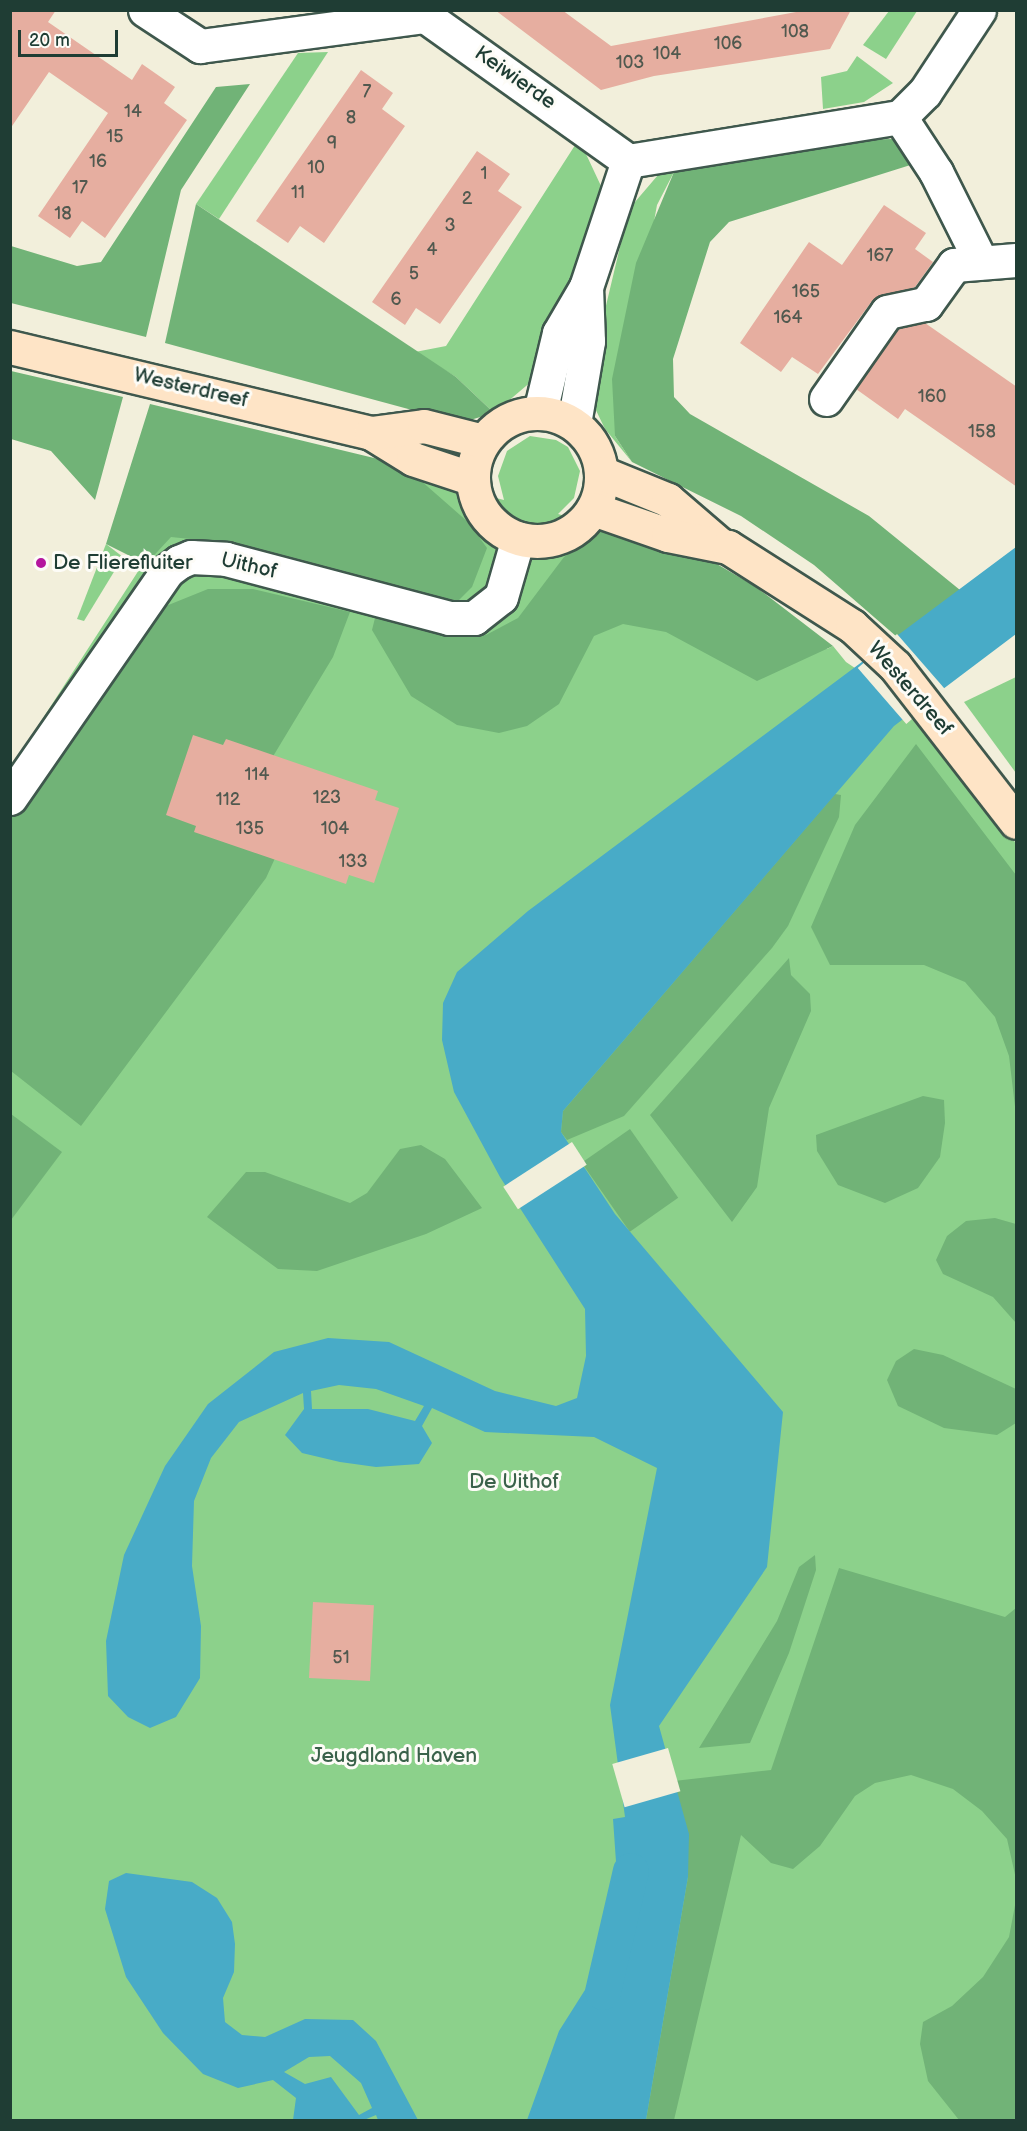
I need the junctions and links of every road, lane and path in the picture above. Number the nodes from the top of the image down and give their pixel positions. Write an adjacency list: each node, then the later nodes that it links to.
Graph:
1 (145, 10): 3 (street, Keiwierde)
2 (979, 10): 4 (street)
3 (397, 13): 5 (street, Keiwierde)
4 (900, 117): 5 (street); 7 (street)
5 (628, 160): 8 (street)
6 (1017, 260): 7 (street)
7 (981, 262): 10 (street)
8 (586, 287): 11 (street); 12 (street)
9 (10, 347): 13 (main road, Westerdreef)
10 (826, 399)
11 (540, 412): 12 (main road); 14 (main road)
12 (574, 424): 15 (main road)
13 (371, 433): 14 (main road, Westerdreef); 16 (main road, Westerdreef)
14 (483, 441): 16 (main road)
15 (602, 473): 17 (main road); 19 (main road, Westerdreef)
16 (473, 479): 18 (main road)
17 (593, 509): 18 (main road); 19 (main road, Westerdreef)
18 (518, 538): 20 (street, Uithof)
19 (718, 543): 21 (main road, Westerdreef)
20 (10, 798)
21 (1017, 822)

